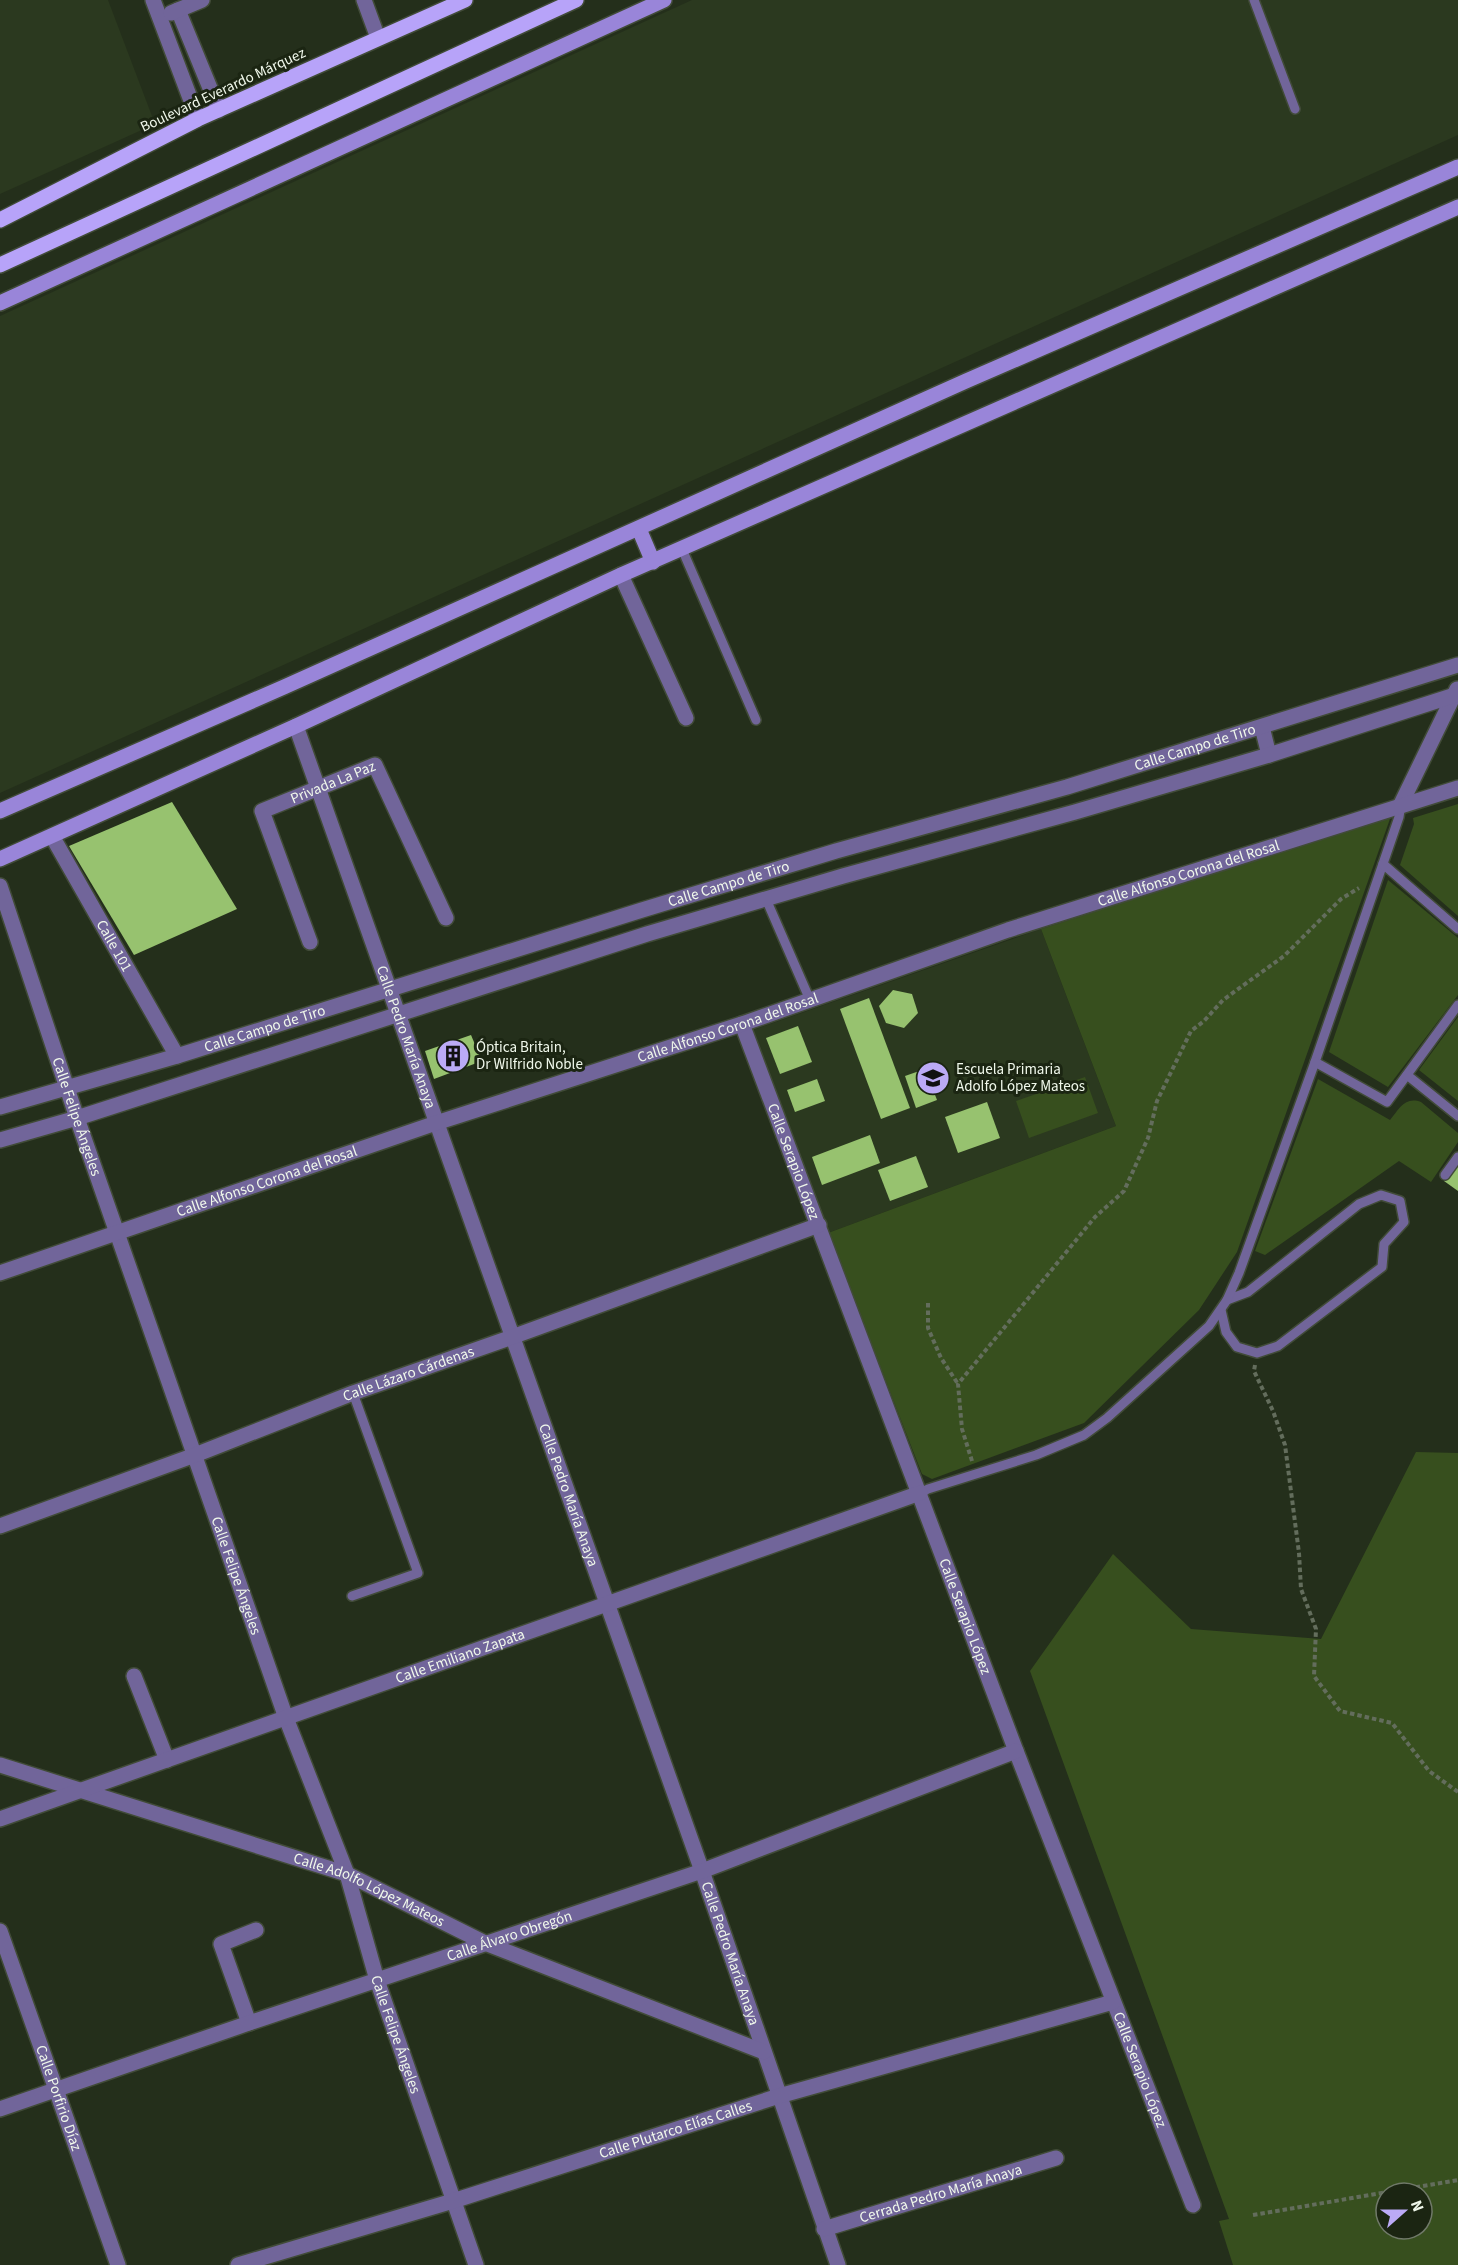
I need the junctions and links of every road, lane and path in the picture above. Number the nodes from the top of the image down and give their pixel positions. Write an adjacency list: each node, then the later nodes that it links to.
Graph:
1 (153, 0): 9 (street)
2 (202, 0): 8 (street)
3 (364, 0): 10 (street)
4 (465, 0): 10 (main road, Boulevard Everardo Márquez)
5 (576, 0): 17 (main road)
6 (664, 0): 18 (main road)
7 (1254, 0): 11 (lane)
8 (178, 10): 9 (street); 12 (street)
9 (160, 17): 13 (street)
10 (378, 38): 12 (main road, Boulevard Everardo Márquez)
11 (1295, 109)
12 (219, 110): 13 (main road, Boulevard Everardo Márquez)
13 (198, 119): 16 (main road, Boulevard Everardo Márquez)
14 (1458, 167): 19 (main road)
15 (1458, 207): 20 (main road)
16 (0, 219)
17 (0, 265)
18 (0, 303)
19 (639, 529): 21 (main road); 34 (main road)
20 (682, 549): 21 (main road); 26 (lane)
21 (653, 562): 22 (main road)
22 (621, 575): 25 (street); 27 (main road)
23 (1458, 665): 28 (street, Calle Campo de Tiro)
24 (1456, 690): 29 (street, Calle Campo de Tiro); 33 (street)
25 (686, 718)
26 (756, 720)
27 (296, 726): 31 (street, Calle Pedro María Anaya); 36 (main road)
28 (1262, 727): 29 (street); 30 (street, Calle Campo de Tiro)
29 (1269, 755): 35 (street, Calle Campo de Tiro)
30 (1067, 787): 35 (street); 37 (street, Calle Campo de Tiro)
31 (319, 788): 44 (street, Privada La Paz); 46 (street, Privada La Paz); 47 (street, Calle Pedro María Anaya)
32 (1458, 788): 33 (street, Calle Alfonso Corona del Rosal)
33 (1401, 804): 39 (lane); 48 (street, Calle Alfonso Corona del Rosal)
34 (0, 811)
35 (1075, 812): 40 (street, Calle Campo de Tiro)
36 (52, 836): 38 (main road); 52 (street, Calle 101)
37 (836, 851): 40 (street); 47 (street, Calle Campo de Tiro)
38 (0, 859)
39 (1383, 864): 41 (lane); 45 (lane)
40 (843, 876): 43 (street, Calle Campo de Tiro)
41 (1377, 881): 53 (lane); 71 (path)
42 (0, 886): 55 (street, Calle Felipe Ángeles)
43 (766, 899): 48 (lane); 50 (street, Calle Campo de Tiro)
44 (446, 918)
45 (1458, 929)
46 (310, 942)
47 (390, 989): 50 (street, Calle Pedro María Anaya); 52 (street, Calle Campo de Tiro)
48 (810, 1000): 51 (street, Calle Alfonso Corona del Rosal)
49 (1458, 1005): 54 (lane)
50 (399, 1014): 58 (street, Calle Campo de Tiro); 59 (street, Calle Pedro María Anaya)
51 (742, 1024): 59 (street, Calle Alfonso Corona del Rosal); 63 (street, Calle Serapio López)
52 (177, 1056): 55 (street, Calle Campo de Tiro)
53 (1315, 1062): 54 (lane); 66 (lane)
54 (1407, 1075): 57 (lane)
55 (68, 1089): 56 (street, Calle Campo de Tiro); 58 (street, Calle Felipe Ángeles)
56 (0, 1107)
57 (1458, 1116)
58 (77, 1118): 60 (street, Calle Campo de Tiro); 64 (street, Calle Felipe Ángeles)
59 (436, 1123): 64 (street, Calle Alfonso Corona del Rosal); 69 (street, Calle Pedro María Anaya)
60 (0, 1140)
61 (1458, 1157): 62 (lane)
62 (1445, 1175)
63 (819, 1225): 69 (street, Calle Lázaro Cárdenas); 75 (street, Calle Serapio López)
64 (117, 1232): 65 (street, Calle Alfonso Corona del Rosal); 73 (street, Calle Felipe Ángeles)
65 (0, 1273)
66 (1227, 1300): 68 (lane); 70 (lane)
67 (928, 1303): 71 (path)
68 (1221, 1310): 70 (lane); 74 (lane)
69 (512, 1338): 72 (street, Calle Lázaro Cárdenas); 78 (street, Calle Pedro María Anaya)
70 (1257, 1353): 85 (path)
71 (958, 1384): 74 (path)
72 (353, 1392): 73 (street, Calle Lázaro Cárdenas); 77 (lane)
73 (195, 1455): 76 (street, Calle Lázaro Cárdenas); 80 (street, Calle Felipe Ángeles)
74 (976, 1473): 75 (lane)
75 (920, 1493): 78 (street, Calle Emiliano Zapata); 81 (street, Calle Serapio López)
76 (0, 1526)
77 (352, 1596)
78 (607, 1604): 80 (street, Calle Emiliano Zapata); 87 (street, Calle Pedro María Anaya)
79 (134, 1676): 82 (street)
80 (286, 1718): 82 (street, Calle Emiliano Zapata); 88 (street, Calle Felipe Ángeles)
81 (1016, 1751): 87 (street, Calle Álvaro Obregón); 93 (street, Calle Serapio López)
82 (166, 1760): 84 (street, Calle Emiliano Zapata)
83 (0, 1765): 84 (street, Calle Adolfo López Mateos)
84 (80, 1791): 86 (street, Calle Emiliano Zapata); 88 (street, Calle Adolfo López Mateos)
85 (1458, 1792)
86 (0, 1819)
87 (702, 1871): 91 (street, Calle Álvaro Obregón); 95 (street, Calle Pedro María Anaya)
88 (347, 1874): 91 (street, Calle Adolfo López Mateos); 92 (street, Calle Felipe Ángeles)
89 (256, 1930): 94 (street)
90 (0, 1931): 96 (street, Calle Porfirio Díaz)
91 (485, 1943): 92 (street, Calle Álvaro Obregón); 95 (street, Calle Adolfo López Mateos)
92 (377, 1980): 94 (street, Calle Álvaro Obregón); 101 (street, Calle Felipe Ángeles)
93 (1113, 2002): 97 (street, Calle Plutarco Elías Calles); 102 (street, Calle Serapio López)
94 (249, 2023): 96 (street, Calle Álvaro Obregón)
95 (764, 2052): 97 (street, Calle Pedro María Anaya)
96 (57, 2089): 98 (street, Calle Álvaro Obregón); 105 (street, Calle Porfirio Díaz)
97 (779, 2096): 101 (street, Calle Plutarco Elías Calles); 104 (street, Calle Pedro María Anaya)
98 (0, 2109)
99 (1056, 2158): 104 (street, Cerrada Pedro María Anaya)
100 (1458, 2180): 103 (path)
101 (453, 2201): 106 (street, Calle Plutarco Elías Calles); 107 (street, Calle Felipe Ángeles)
102 (1192, 2205)
103 (1253, 2215)
104 (824, 2229): 108 (street, Calle Pedro María Anaya)
105 (118, 2265)
106 (238, 2265)
107 (476, 2265)
108 (838, 2265)

